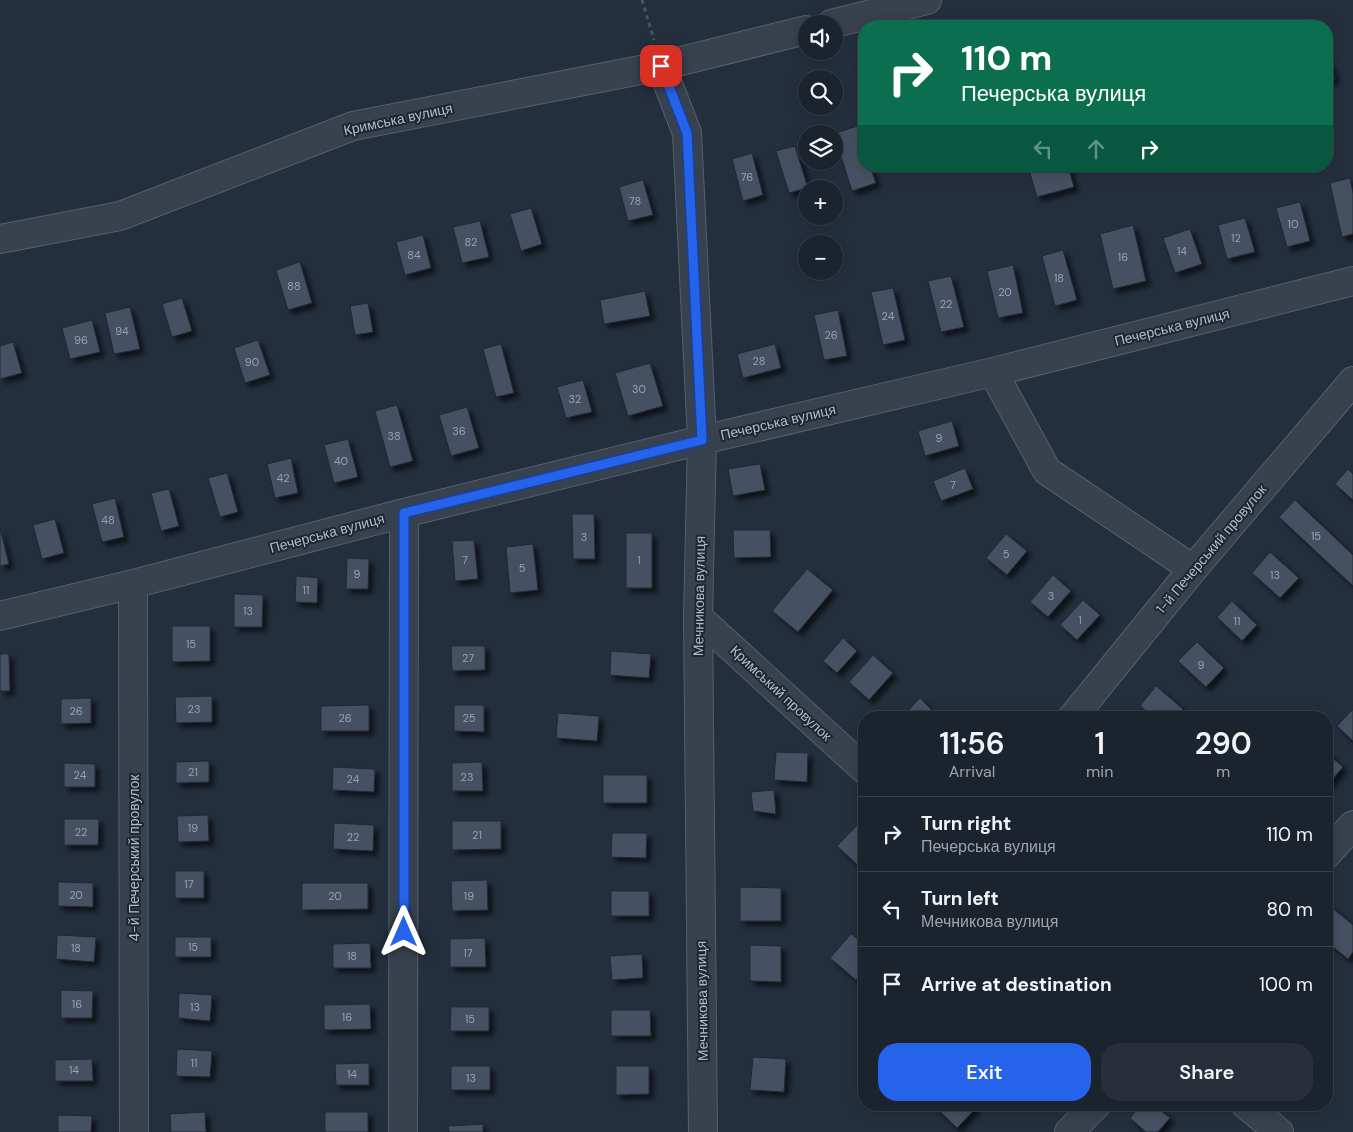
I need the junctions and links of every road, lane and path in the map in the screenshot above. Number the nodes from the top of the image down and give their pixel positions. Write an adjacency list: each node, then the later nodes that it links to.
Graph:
1 (642, 0): 5 (path)
2 (927, 0): 3 (street)
3 (843, 21)
4 (798, 32): 5 (street, Кримська вулиця)
5 (661, 66): 6 (street, Кримська вулиця); 10 (street, Мечникова вулиця)
6 (0, 239)
7 (1353, 281): 8 (street, Печерська вулиця)
8 (993, 372): 10 (street, Печерська вулиця); 12 (street)
9 (1353, 382): 12 (street, 1-й Печерський провулок)
10 (702, 440): 11 (street, Печерська вулиця); 15 (street, Мечникова вулиця)
11 (404, 513): 13 (street, Печерська вулиця); 23 (street)
12 (1193, 569): 16 (street, 1-й Печерський провулок)
13 (133, 584): 14 (street, Печерська вулиця); 22 (street, 4-й Печерський провулок)
14 (0, 616)
15 (698, 617): 17 (street, Кримський провулок); 24 (street, Мечникова вулиця)
16 (1078, 711)
17 (858, 764)
18 (1353, 825): 19 (street)
19 (1333, 847)
20 (1090, 1111): 25 (street)
21 (1253, 1111): 26 (street)
22 (134, 1132)
23 (403, 1132)
24 (704, 1132)
25 (1069, 1132)
26 (1279, 1132)

